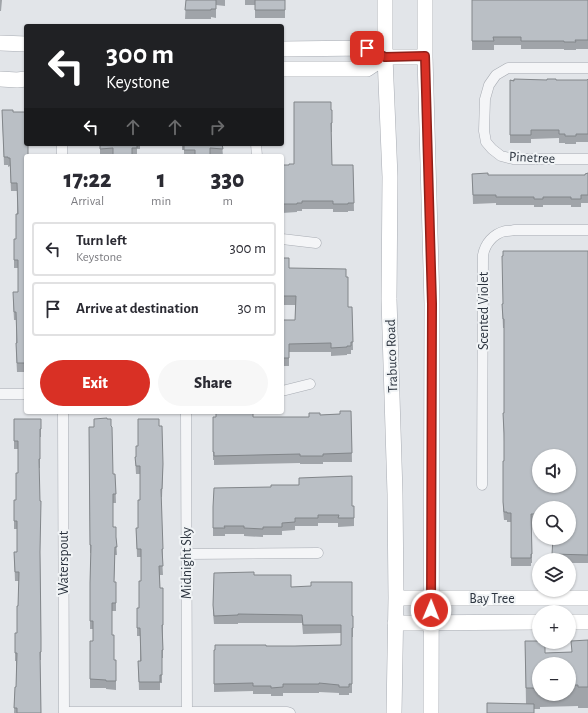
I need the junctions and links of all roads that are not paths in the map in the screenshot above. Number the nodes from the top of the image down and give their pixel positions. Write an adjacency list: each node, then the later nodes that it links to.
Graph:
1 (385, 0): 7 (main road, Trabuco Road)
2 (425, 0): 6 (main road)
3 (0, 43): 4 (main road)
4 (24, 44)
5 (284, 49): 7 (main road)
6 (425, 56): 7 (main road); 26 (main road)
7 (385, 57): 9 (main road); 25 (main road, Trabuco Road)
8 (588, 68): 12 (street, Pinetree)
9 (284, 70)
10 (0, 79): 11 (main road)
11 (24, 79)
12 (588, 159)
13 (588, 230): 22 (street, Scented Violet)
14 (284, 239): 15 (street)
15 (316, 243)
16 (310, 384): 17 (street)
17 (284, 390)
18 (0, 394): 19 (street)
19 (24, 394)
20 (63, 414): 33 (street, Waterspout)
21 (186, 414): 23 (street, Midnight Sky)
22 (482, 484)
23 (186, 554): 24 (street); 34 (street, Midnight Sky)
24 (318, 554)
25 (396, 598): 26 (main road, Bay Tree); 28 (main road, Trabuco Road)
26 (432, 598): 27 (main road, Bay Tree); 29 (main road)
27 (588, 598)
28 (395, 622): 29 (main road, Bay Tree); 36 (main road, Trabuco Road)
29 (431, 622): 30 (main road, Bay Tree); 37 (main road)
30 (532, 622)
31 (576, 622): 32 (main road)
32 (588, 622)
33 (64, 713): 34 (street)
34 (187, 713): 35 (street)
35 (290, 713)
36 (394, 713)
37 (431, 713)

